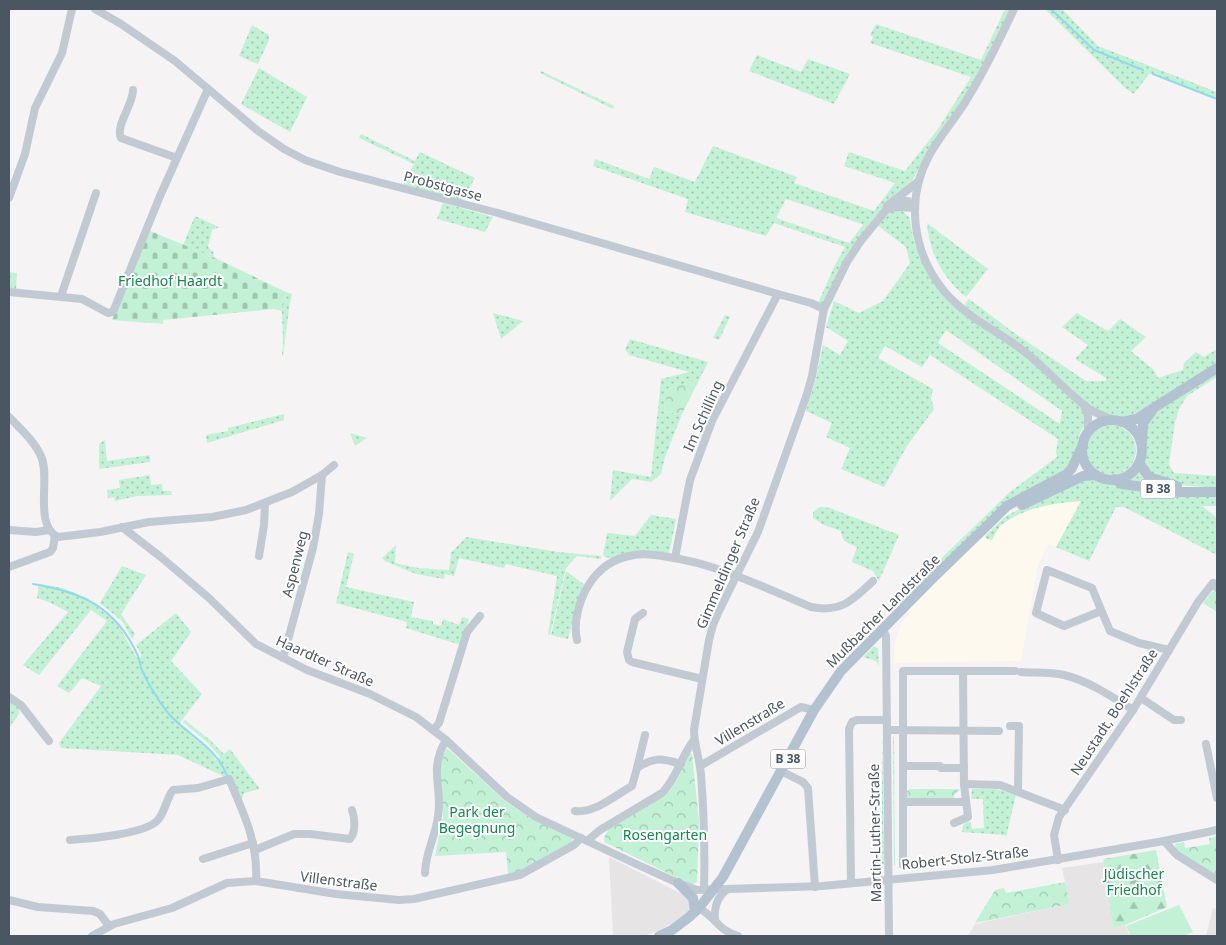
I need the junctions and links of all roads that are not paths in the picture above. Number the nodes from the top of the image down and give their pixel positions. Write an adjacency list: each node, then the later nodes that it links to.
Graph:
1 (72, 9): 9 (street)
2 (95, 9): 4 (street, Probstgasse)
3 (1014, 9): 7 (street)
4 (208, 89): 6 (street); 14 (street, Probstgasse)
5 (133, 90): 6 (street)
6 (177, 158): 15 (street)
7 (919, 181): 10 (street, Gimmeldinger Straße); 11 (street)
8 (96, 193): 15 (street)
9 (9, 198)
10 (894, 201): 11 (street); 12 (street, Gimmeldinger Straße)
11 (915, 208): 12 (street); 18 (street)
12 (886, 210): 16 (street, Gimmeldinger Straße)
13 (9, 292): 15 (street)
14 (778, 294): 16 (street, Probstgasse); 38 (street, Im Schilling)
15 (61, 296)
16 (824, 309): 40 (street, Gimmeldinger Straße)
17 (1217, 368): 19 (main road)
18 (1083, 404): 21 (street); 22 (street)
19 (1154, 408): 21 (main road); 24 (main road)
20 (9, 417): 36 (street)
21 (1119, 421): 22 (main road); 24 (main road)
22 (1088, 432): 23 (main road)
23 (1083, 444): 27 (main road); 33 (main road, B 38)
24 (1141, 447): 25 (main road)
25 (1138, 463): 29 (main road); 30 (main road, B 38)
26 (334, 465): 28 (street)
27 (1096, 475): 29 (main road); 33 (main road, B 38)
28 (322, 476): 32 (street); 49 (street, Aspenweg)
29 (1114, 479): 30 (main road, B 38)
30 (1203, 491): 31 (main road, B 38)
31 (1217, 492)
32 (265, 504): 34 (street); 37 (street)
33 (996, 517): 46 (main road, Mußbacher Landstraße / B 38)
34 (122, 527): 36 (street); 49 (street, Haardter Straße)
35 (9, 530): 36 (street)
36 (52, 533): 39 (street)
37 (258, 556)
38 (675, 558): 40 (street); 47 (street)
39 (9, 567)
40 (736, 576): 41 (street); 51 (street, Gimmeldinger Straße)
41 (872, 580)
42 (1215, 586): 48 (street, Neustadt, Boehlstraße)
43 (1101, 611): 43 (street); 48 (street)
44 (643, 613): 51 (street)
45 (480, 616): 59 (street)
46 (883, 629): 54 (main road, Mußbacher Landstraße / B 38); 56 (street, Martin-Luther-Straße)
47 (577, 640)
48 (1169, 650): 53 (street, Neustadt, Boehlstraße)
49 (283, 658): 59 (street, Haardter Straße)
50 (963, 671): 55 (street, Martin-Luther-Straße); 61 (street, Martin-Luther-Straße); 62 (street)
51 (702, 679): 66 (street, Gimmeldinger Straße)
52 (9, 696): 67 (street)
53 (1140, 698): 55 (street, Neustadt, Boehlstraße); 57 (street)
54 (814, 710): 70 (street, Villenstraße); 74 (main road, Mußbacher Landstraße / B 38)
55 (1133, 710): 81 (street, Neustadt, Boehlstraße)
56 (887, 720): 60 (street, Martin-Luther-Straße); 97 (street, Martin-Luther-Straße)
57 (1181, 720)
58 (1010, 726): 76 (street)
59 (434, 730): 65 (street, Haardter Straße)
60 (886, 730): 61 (street); 93 (street, Martin-Luther-Straße)
61 (902, 730): 62 (street); 71 (street, Martin-Luther-Straße)
62 (963, 730): 63 (street); 73 (street)
63 (999, 731)
64 (645, 735): 72 (street)
65 (446, 740): 86 (street, Haardter Straße); 92 (street)
66 (694, 740): 69 (street, Villenstraße); 70 (street, Gimmeldinger Straße)
67 (48, 741)
68 (1206, 744): 77 (street)
69 (681, 764): 72 (street); 86 (street, Villenstraße)
70 (700, 766): 100 (street, Gimmeldinger Straße)
71 (904, 766): 73 (street); 78 (street, Martin-Luther-Straße)
72 (637, 768): 82 (street)
73 (964, 768): 75 (street)
74 (781, 771): 98 (street); 100 (main road, Mußbacher Landstraße / B 38)
75 (964, 784): 76 (street); 79 (street)
76 (1018, 790): 81 (street)
77 (1217, 798)
78 (903, 802): 79 (street, Martin-Luther-Straße); 91 (street, Martin-Luther-Straße)
79 (965, 802): 83 (street)
80 (352, 810): 88 (street)
81 (1065, 810): 90 (street, Neustadt, Boehlstraße)
82 (575, 812)
83 (954, 823)
84 (1217, 830): 87 (street, Robert-Stolz-Straße)
85 (70, 840): 88 (street)
86 (584, 840): 95 (street, Villenstraße); 96 (street, Haardter Straße)
87 (1164, 841): 90 (street, Robert-Stolz-Straße); 94 (street)
88 (254, 847): 89 (street); 95 (street)
89 (203, 859)
90 (1058, 860): 93 (street, Robert-Stolz-Straße)
91 (903, 865)
92 (425, 873)
93 (888, 879): 97 (street, Robert-Stolz-Straße); 108 (street, Martin-Luther-Straße)
94 (1217, 880)
95 (256, 881): 104 (street, Villenstraße)
96 (678, 883): 100 (street, Haardter Straße); 102 (main road)
97 (851, 883): 98 (street, Robert-Stolz-Straße)
98 (815, 887): 99 (street, Robert-Stolz-Straße)
99 (730, 888): 100 (street, Robert-Stolz-Straße); 103 (street)
100 (708, 890): 102 (main road, B 38)
101 (9, 900): 104 (street)
102 (697, 910): 103 (street); 106 (main road, B 38)
103 (715, 920): 107 (street)
104 (110, 926): 105 (street, Villenstraße)
105 (92, 936)
106 (659, 936)
107 (738, 936)
108 (889, 936)

